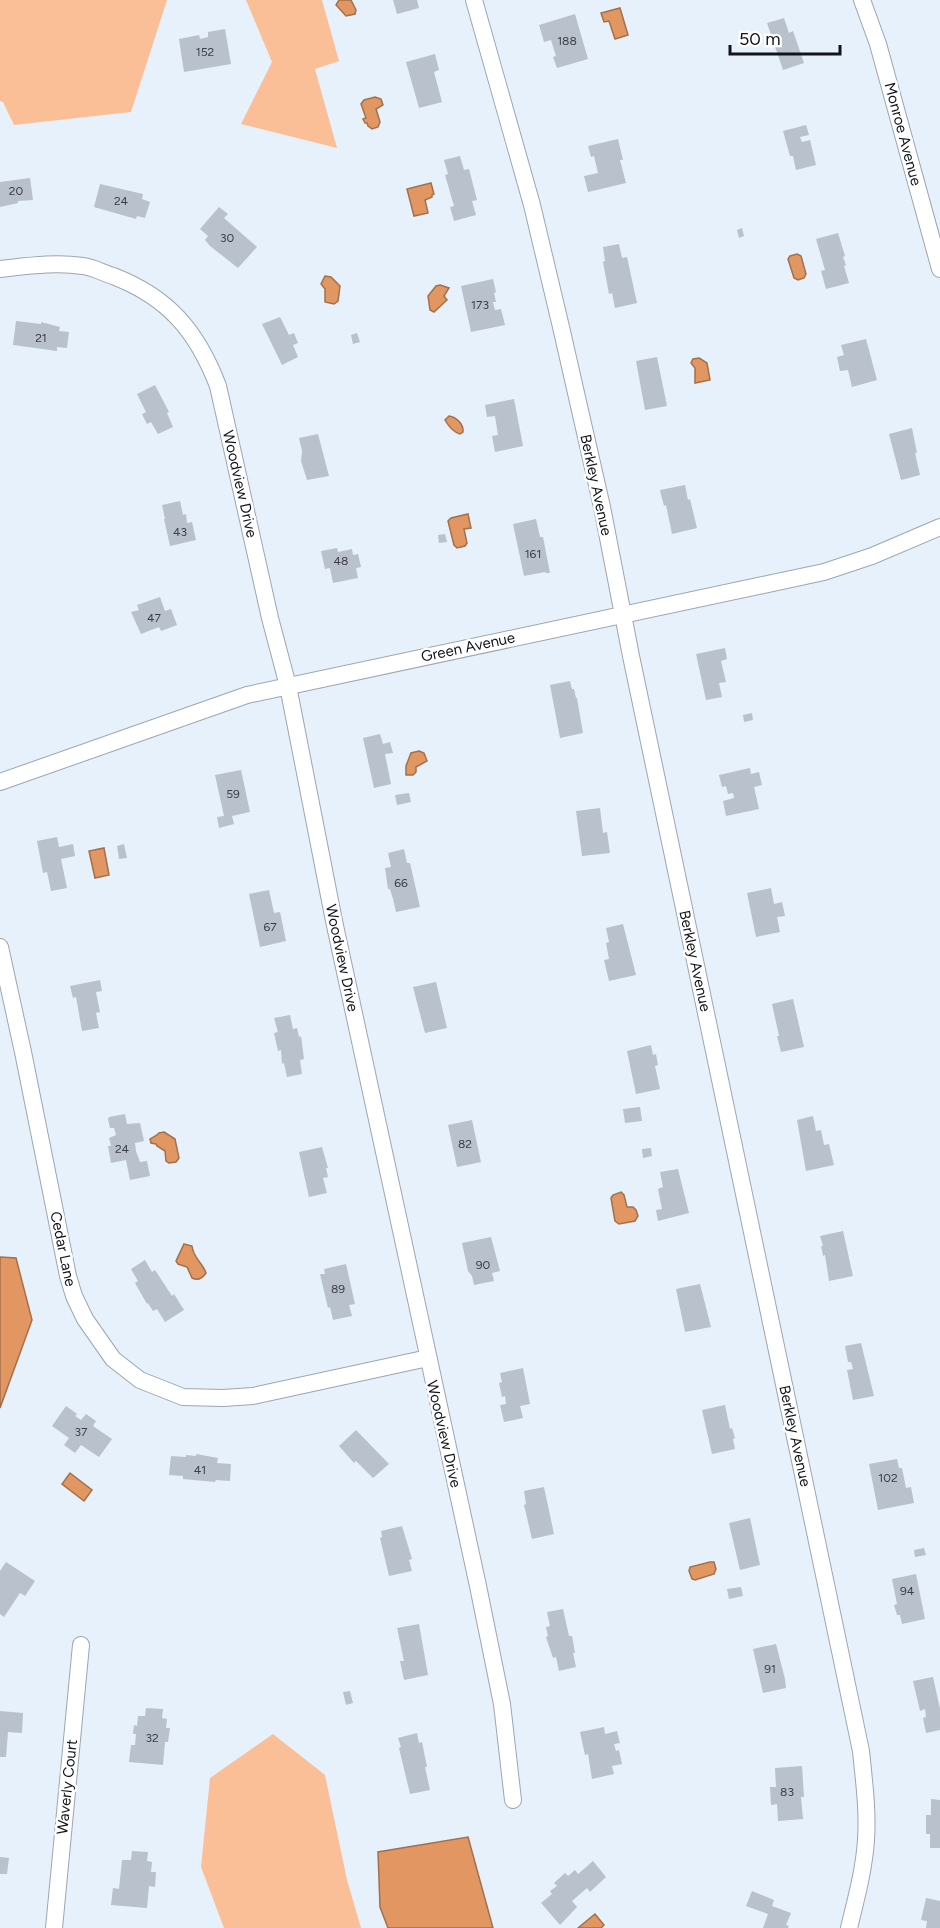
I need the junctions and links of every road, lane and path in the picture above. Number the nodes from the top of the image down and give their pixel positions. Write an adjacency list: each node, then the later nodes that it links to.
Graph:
1 (474, 0): 7 (street, Berkley Avenue)
2 (862, 0): 3 (street, Monroe Avenue)
3 (936, 237): 5 (street, Monroe Avenue)
4 (0, 269): 8 (street, Woodview Drive)
5 (940, 269)
6 (940, 528): 7 (street, Green Avenue)
7 (622, 614): 8 (street, Green Avenue); 15 (street, Berkley Avenue)
8 (288, 686): 9 (street, Green Avenue); 11 (street, Woodview Drive)
9 (0, 782)
10 (0, 947): 11 (street, Cedar Lane)
11 (428, 1358): 13 (street, Woodview Drive)
12 (81, 1645): 14 (street, Waverly Court)
13 (513, 1800)
14 (54, 1928)
15 (849, 1928)

